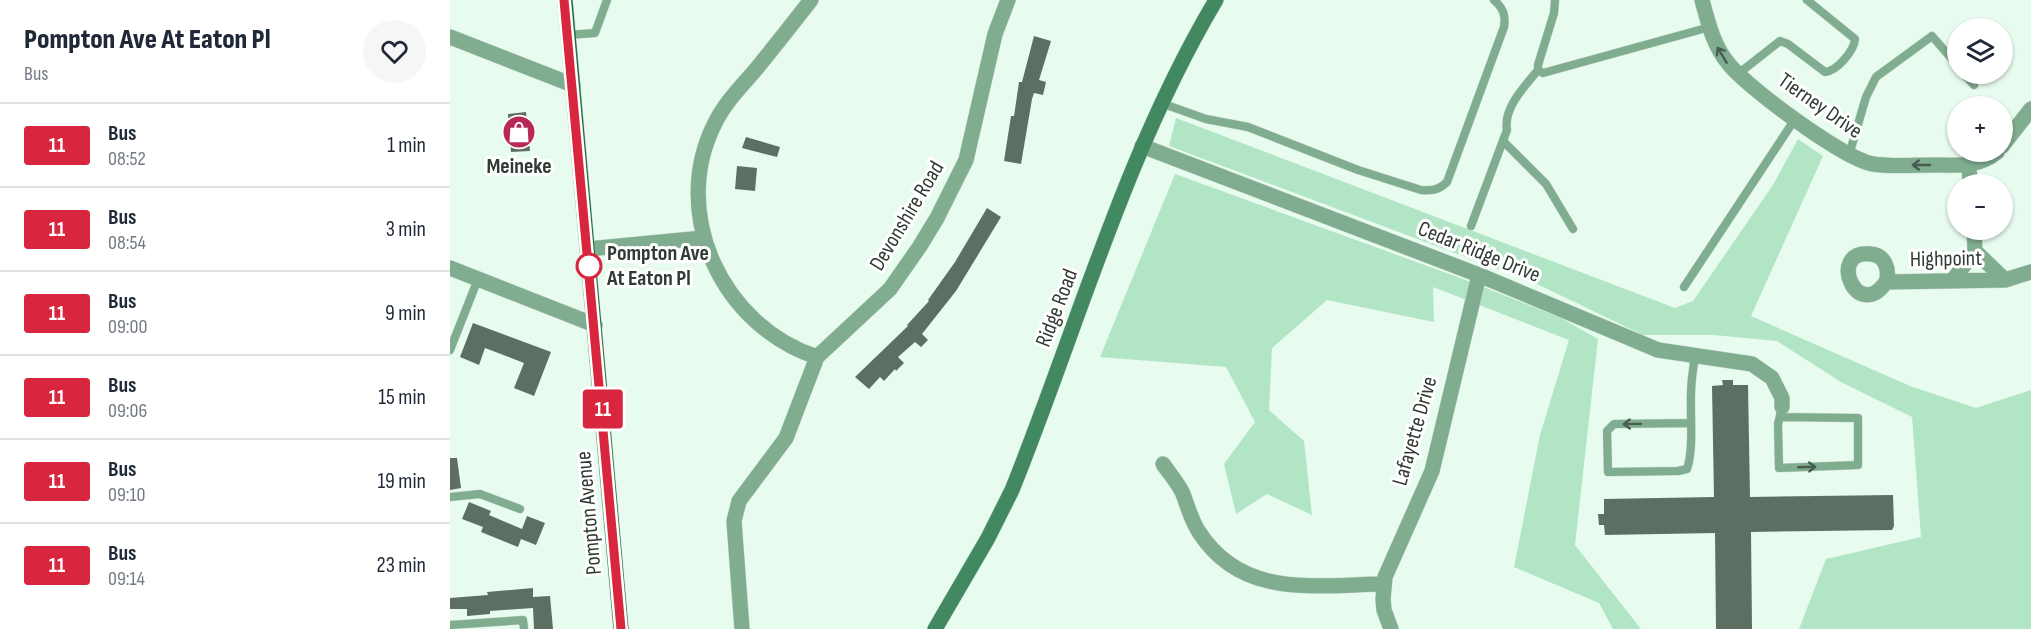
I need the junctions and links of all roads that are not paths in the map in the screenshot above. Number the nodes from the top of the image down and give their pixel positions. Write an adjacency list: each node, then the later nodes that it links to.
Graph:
1 (565, 0): 11 (main road, Pompton Avenue)
2 (607, 0): 11 (lane)
3 (811, 0): 29 (street)
4 (1008, 0): 44 (street, Devonshire Road)
5 (1216, 0): 17 (main road, Ridge Road)
6 (1494, 0): 17 (lane)
7 (1555, 0): 14 (lane)
8 (1702, 0): 10 (street, Tierney Drive)
9 (1807, 0): 15 (lane)
10 (1710, 27): 14 (lane); 15 (street, Tierney Drive, one-way to 10)
11 (568, 35): 16 (main road, Pompton Avenue)
12 (450, 37): 16 (street)
13 (1947, 53): 23 (lane)
14 (1538, 70): 21 (lane)
15 (1738, 75): 19 (street, Tierney Drive)
16 (573, 85): 31 (main road, Pompton Avenue)
17 (1161, 103): 22 (main road, Ridge Road)
18 (2031, 109): 20 (street)
19 (1795, 119): 23 (street, Tierney Drive); 40 (lane)
20 (2013, 132)
21 (1503, 141): 27 (lane); 28 (lane)
22 (1142, 146): 35 (street, Cedar Ridge Drive); 55 (main road, Ridge Road)
23 (1849, 155): 25 (street, Tierney Drive, one-way to 23)
24 (1978, 162): 25 (street, Tierney Drive)
25 (1969, 165): 26 (street)
26 (1969, 174)
27 (1471, 226)
28 (1572, 229)
29 (703, 238): 31 (street); 44 (street)
30 (1974, 240): 32 (street)
31 (588, 249): 41 (main road, Pompton Avenue)
32 (1975, 251): 37 (street, Highpoint); 38 (street)
33 (450, 268): 36 (street)
34 (2031, 272): 37 (street, Highpoint)
35 (1479, 275): 43 (street, Cedar Ridge Drive); 50 (street, Lafayette Drive)
36 (478, 279): 41 (street); 42 (lane)
37 (2005, 280): 38 (street, Highpoint)
38 (1952, 281): 39 (street, Highpoint)
39 (1886, 282)
40 (1684, 286)
41 (595, 325): 53 (main road, Pompton Avenue)
42 (450, 350)
43 (1695, 356): 45 (street, Cedar Ridge Drive); 46 (lane)
44 (817, 357): 54 (street)
45 (1781, 412): 45 (lane, one-way to 45)
46 (1691, 423): 46 (lane, one-way to 46)
47 (1163, 464): 50 (street)
48 (450, 497): 49 (lane)
49 (520, 509)
50 (1383, 584): 56 (street, Lafayette Drive)
51 (450, 625): 52 (lane)
52 (524, 629)
53 (621, 629)
54 (742, 629)
55 (935, 629)
56 (1391, 629)

